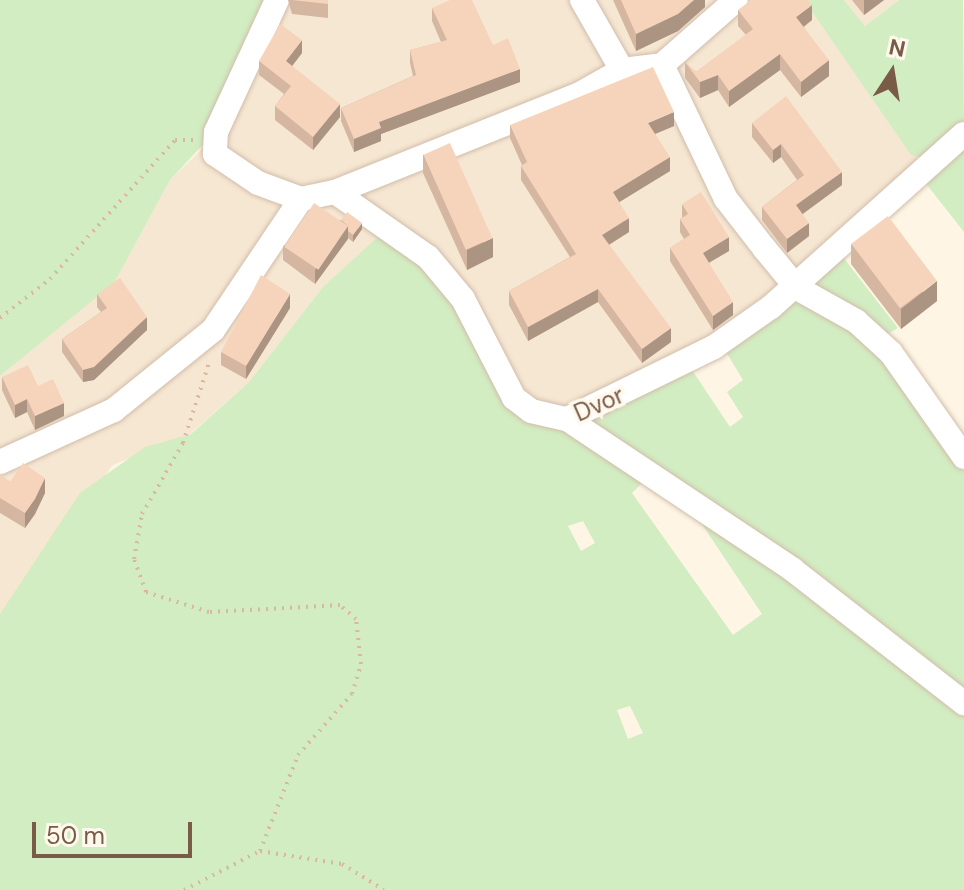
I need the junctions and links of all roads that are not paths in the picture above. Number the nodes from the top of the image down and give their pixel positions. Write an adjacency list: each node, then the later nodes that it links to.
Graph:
1 (277, 0): 8 (street)
2 (736, 0): 4 (street)
3 (579, 1): 5 (street)
4 (662, 65): 5 (street); 9 (street)
5 (622, 70): 7 (street)
6 (964, 134): 9 (street, Dvor)
7 (335, 192): 8 (street); 10 (street, Dvor)
8 (301, 199): 12 (street)
9 (797, 288): 10 (street, Dvor); 11 (street)
10 (567, 419): 13 (street)
11 (964, 457)
12 (0, 462)
13 (964, 703)

